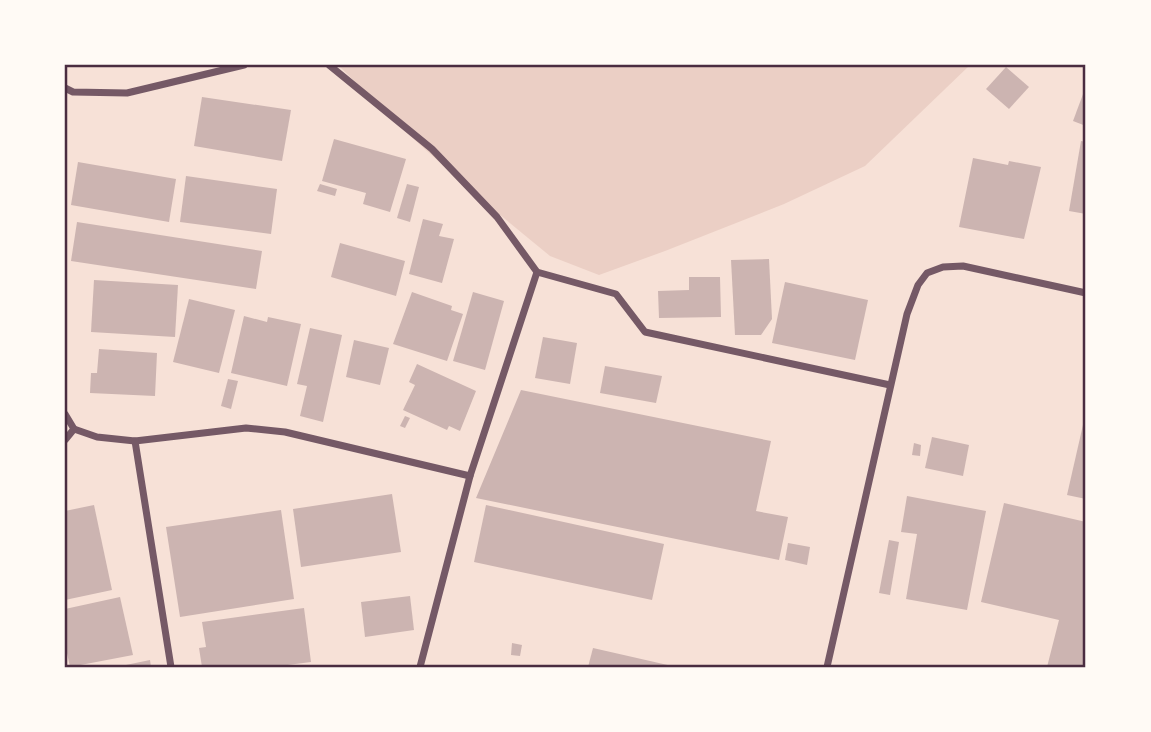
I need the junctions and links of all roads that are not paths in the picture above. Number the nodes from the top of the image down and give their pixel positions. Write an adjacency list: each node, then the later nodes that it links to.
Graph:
1 (244, 65): 3 (street)
2 (329, 65): 4 (street)
3 (65, 88)
4 (537, 272): 6 (street); 11 (street)
5 (1086, 293): 6 (street)
6 (890, 385): 14 (street)
7 (65, 414): 8 (street)
8 (74, 429): 9 (street); 10 (street)
9 (65, 440)
10 (135, 441): 11 (street); 12 (street)
11 (470, 476): 13 (street)
12 (171, 667)
13 (421, 667)
14 (827, 667)

